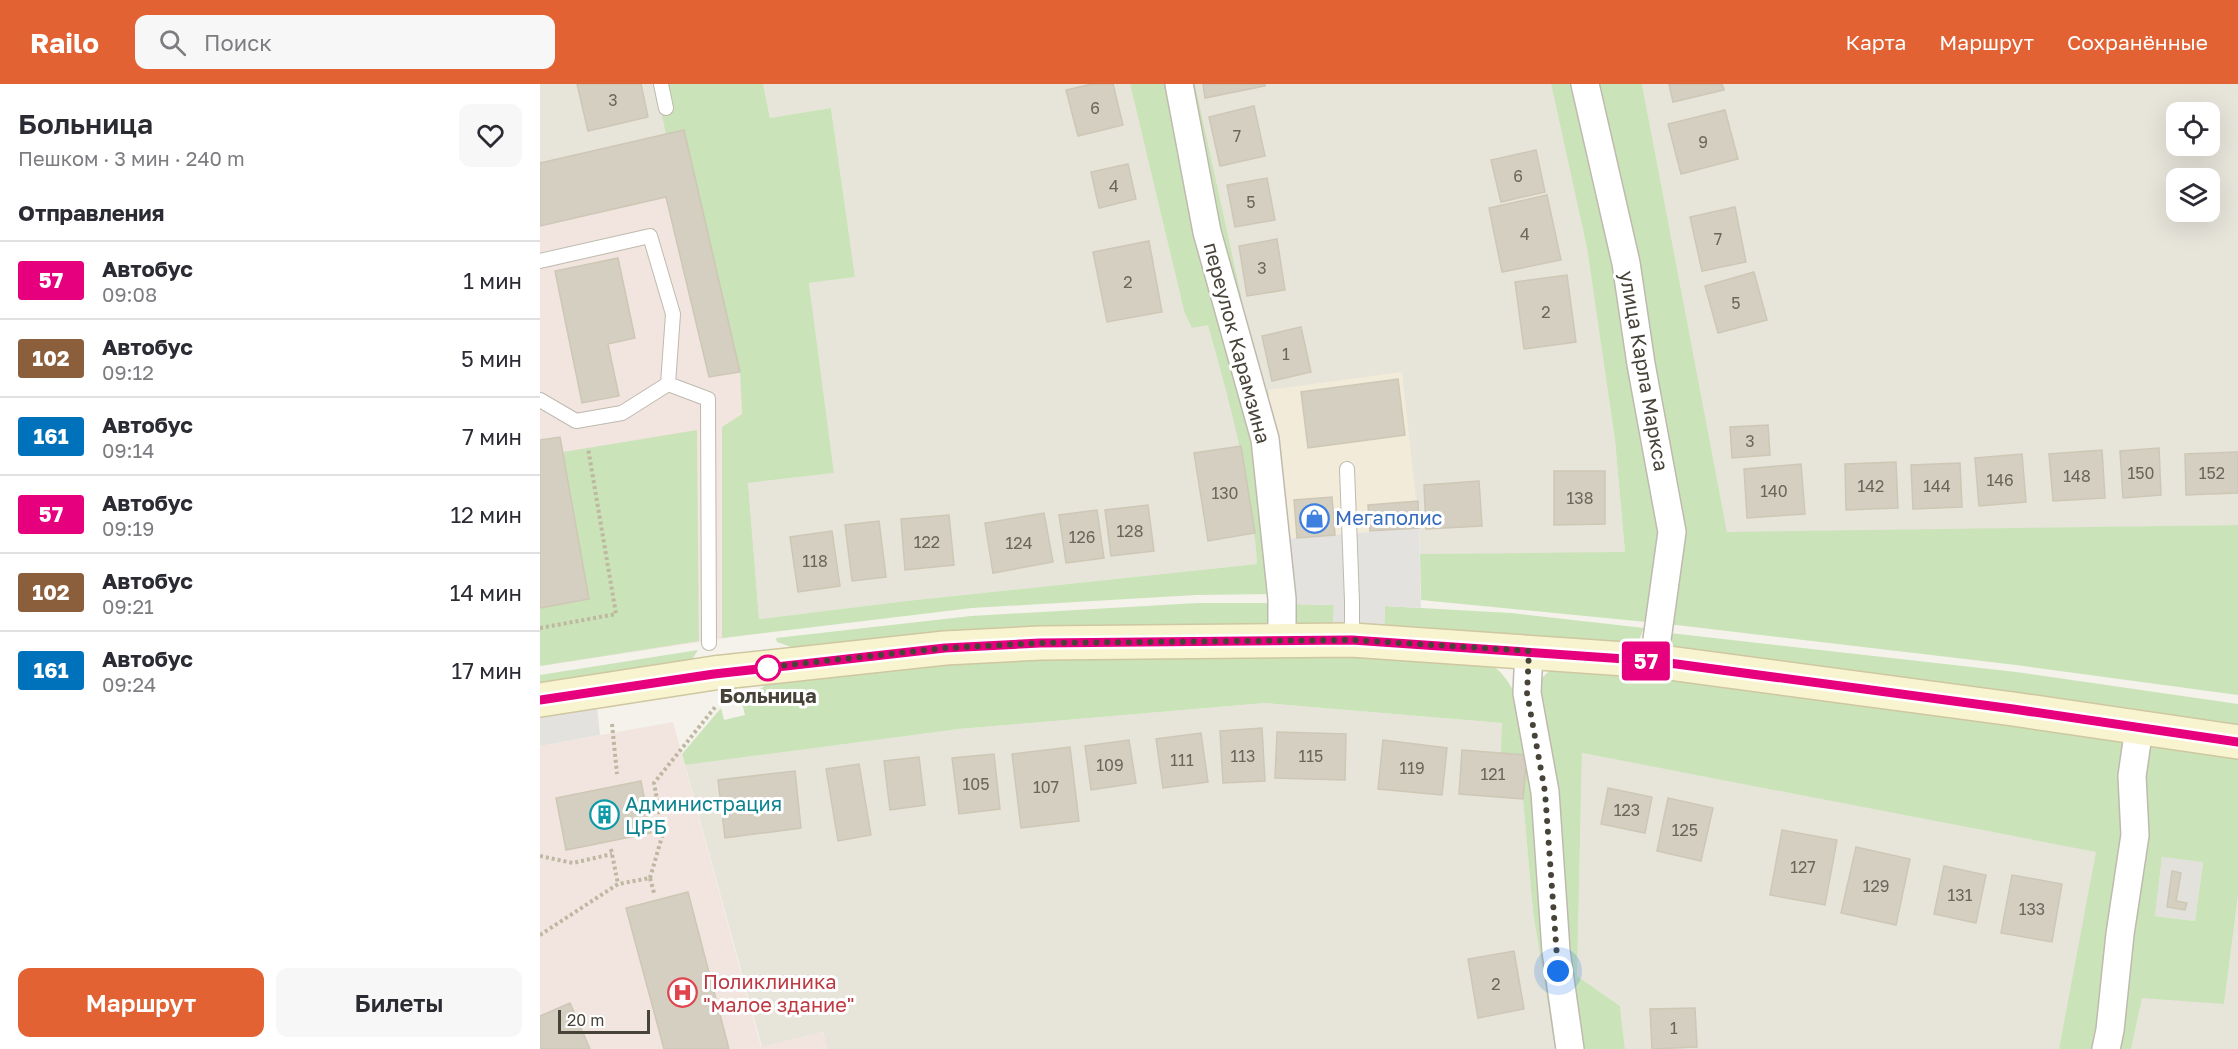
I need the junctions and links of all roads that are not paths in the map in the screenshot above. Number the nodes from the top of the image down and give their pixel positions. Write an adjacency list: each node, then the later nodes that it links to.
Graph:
1 (661, 84): 4 (lane)
2 (1179, 84): 9 (street, переулок Карамзина)
3 (1585, 84): 13 (street, улица Карла Маркса)
4 (666, 108)
5 (540, 261): 6 (lane)
6 (669, 384): 7 (lane); 11 (lane)
7 (540, 400)
8 (1347, 469): 10 (lane)
9 (1282, 639): 10 (main road); 14 (main road)
10 (1352, 640): 12 (main road)
11 (709, 643)
12 (1529, 651): 13 (main road); 17 (street)
13 (1654, 661): 15 (main road)
14 (540, 700)
15 (2139, 728): 16 (main road); 18 (street)
16 (2238, 742)
17 (1570, 1049)
18 (2106, 1049)

